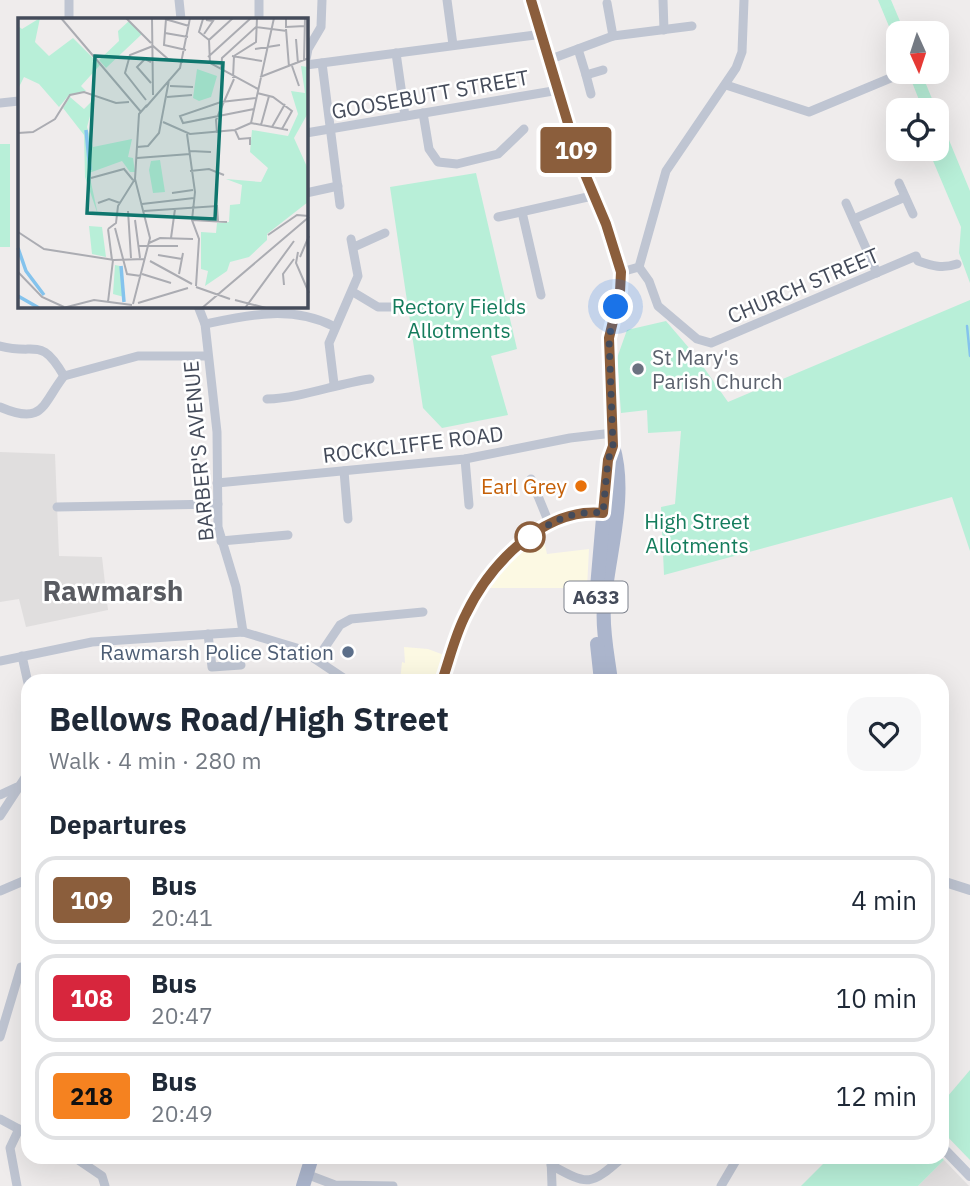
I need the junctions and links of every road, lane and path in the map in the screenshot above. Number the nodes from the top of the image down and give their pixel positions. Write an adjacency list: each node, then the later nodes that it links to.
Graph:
1 (69, 0): 10 (street)
2 (179, 0): 11 (street)
3 (259, 0): 12 (street)
4 (322, 0): 18 (street)
5 (447, 0): 17 (street)
6 (531, 0): 15 (main road, A633)
7 (663, 0): 14 (street)
8 (744, 0): 27 (street)
9 (605, 9): 16 (street)
10 (69, 18)
11 (181, 18)
12 (259, 18)
13 (692, 26): 14 (street)
14 (664, 30): 16 (street)
15 (543, 34): 17 (street); 21 (main road, A633)
16 (613, 37): 19 (street)
17 (453, 45): 20 (street)
18 (308, 49)
19 (578, 49): 21 (street); 25 (street)
20 (396, 53): 22 (street); 33 (street)
21 (551, 59): 28 (main road, A633)
22 (322, 63): 23 (street); 34 (street)
23 (308, 65)
24 (603, 70): 25 (street)
25 (586, 75): 29 (street)
26 (886, 80): 27 (street)
27 (726, 85): 50 (street)
28 (559, 90): 32 (street, GOOSEBUTT STREET); 40 (main road, A633)
29 (591, 94)
30 (18, 101): 31 (street)
31 (0, 103)
32 (423, 113): 33 (street, GOOSEBUTT STREET); 35 (street)
33 (405, 116): 34 (street, GOOSEBUTT STREET)
34 (331, 129): 36 (street, GOOSEBUTT STREET); 38 (street)
35 (524, 130)
36 (308, 133)
37 (899, 183): 41 (street)
38 (338, 186): 39 (street); 43 (street)
39 (308, 193)
40 (592, 196): 44 (street); 51 (main road, A633)
41 (905, 197): 45 (street); 47 (street)
42 (846, 203): 47 (street)
43 (341, 205)
44 (522, 212): 46 (street); 54 (street)
45 (913, 214)
46 (498, 217)
47 (854, 219): 52 (street)
48 (384, 233): 53 (street)
49 (957, 264): 52 (street, CHURCH STREET)
50 (639, 267): 51 (street); 52 (street, CHURCH STREET)
51 (621, 272): 67 (main road, A633)
52 (877, 273)
53 (353, 292): 55 (street); 59 (street)
54 (541, 295)
55 (402, 307)
56 (199, 308): 58 (street, BARBER'S AVENUE)
57 (261, 309): 58 (street); 59 (street)
58 (205, 324): 61 (street, BARBER'S AVENUE)
59 (333, 326): 64 (street)
60 (0, 346): 62 (street)
61 (207, 356): 62 (street); 71 (street, BARBER'S AVENUE)
62 (64, 376): 66 (street)
63 (370, 379): 64 (street)
64 (334, 384): 65 (street)
65 (267, 399)
66 (0, 407)
67 (613, 439): 68 (street, ROCKCLIFFE ROAD); 75 (main road, A633)
68 (465, 459): 69 (street, ROCKCLIFFE ROAD); 73 (street)
69 (344, 471): 71 (street, ROCKCLIFFE ROAD); 76 (street)
70 (531, 479): 77 (street)
71 (217, 483): 72 (street, BARBER'S AVENUE)
72 (218, 504): 74 (street); 79 (street, BARBER'S AVENUE)
73 (469, 505)
74 (57, 507)
75 (610, 514): 77 (street); 90 (main road, A633); 91 (main road, A633)
76 (348, 519)
77 (549, 523): 89 (street)
78 (288, 534): 79 (street)
79 (221, 541): 81 (street, BARBER'S AVENUE)
80 (423, 612): 84 (street)
81 (243, 632): 82 (street); 84 (street)
82 (208, 634): 83 (street); 86 (street)
83 (22, 656): 85 (street); 87 (street)
84 (317, 659): 88 (street)
85 (0, 661)
86 (241, 665)
87 (26, 674)
88 (338, 674)
89 (444, 674)
90 (601, 674)
91 (610, 674)
92 (21, 785): 94 (street)
93 (21, 788): 95 (street)
94 (0, 795)
95 (0, 816)
96 (21, 882): 99 (street)
97 (949, 883): 98 (street)
98 (970, 890)
99 (0, 891)
100 (20, 967): 101 (street)
101 (0, 1037)
102 (0, 1119): 103 (street)
103 (21, 1131)
104 (21, 1134): 113 (street)
105 (949, 1154): 111 (street)
106 (84, 1164): 114 (street)
107 (551, 1164): 116 (street)
108 (555, 1164): 109 (street)
109 (614, 1164)
110 (734, 1164): 117 (street)
111 (970, 1176)
112 (304, 1180): 115 (street)
113 (17, 1186)
114 (105, 1186)
115 (393, 1186)
116 (552, 1186)
117 (722, 1186)

